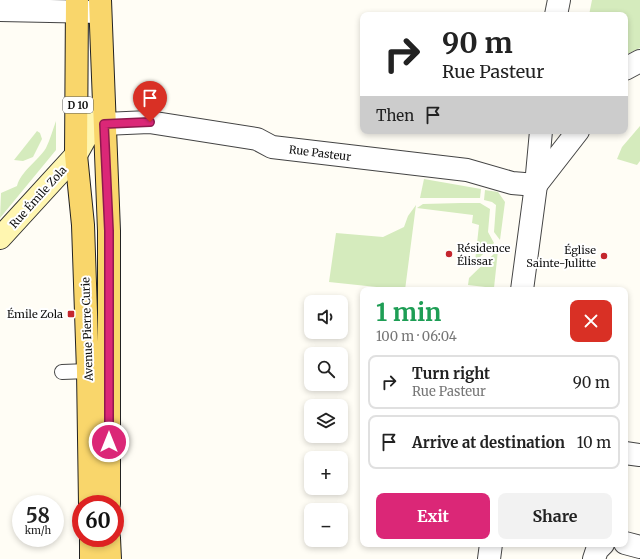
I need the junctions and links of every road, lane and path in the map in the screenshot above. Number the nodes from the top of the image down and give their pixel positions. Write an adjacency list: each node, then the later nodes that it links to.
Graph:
1 (559, 0): 5 (street)
2 (78, 6): 3 (street); 4 (street); 8 (main road, Avenue Pierre Curie / D 10)
3 (100, 6): 9 (main road, Avenue Pierre Curie / D 10)
4 (0, 10)
5 (557, 12)
6 (640, 60): 7 (street)
7 (628, 67)
8 (78, 107): 9 (street); 12 (main road, Avenue Pierre Curie / D 10)
9 (104, 124): 12 (street); 13 (street, Rue Pasteur); 21 (main road, Avenue Pierre Curie / D 10)
10 (540, 134): 13 (street)
11 (576, 134): 13 (street)
12 (76, 155): 14 (street, Rue Émile Zola); 16 (main road, Avenue Pierre Curie / D 10)
13 (536, 185): 15 (street)
14 (0, 238)
15 (522, 287)
16 (88, 371): 17 (lane); 20 (main road, Avenue Pierre Curie / D 10)
17 (62, 372)
18 (628, 453): 19 (street)
19 (640, 455)
20 (90, 495)
21 (109, 495)
22 (628, 544): 27 (street)
23 (91, 547): 28 (main road)
24 (109, 547): 29 (main road)
25 (491, 547): 30 (street)
26 (600, 547): 31 (street)
27 (640, 547)
28 (91, 559)
29 (110, 559)
30 (490, 559)
31 (594, 559)

